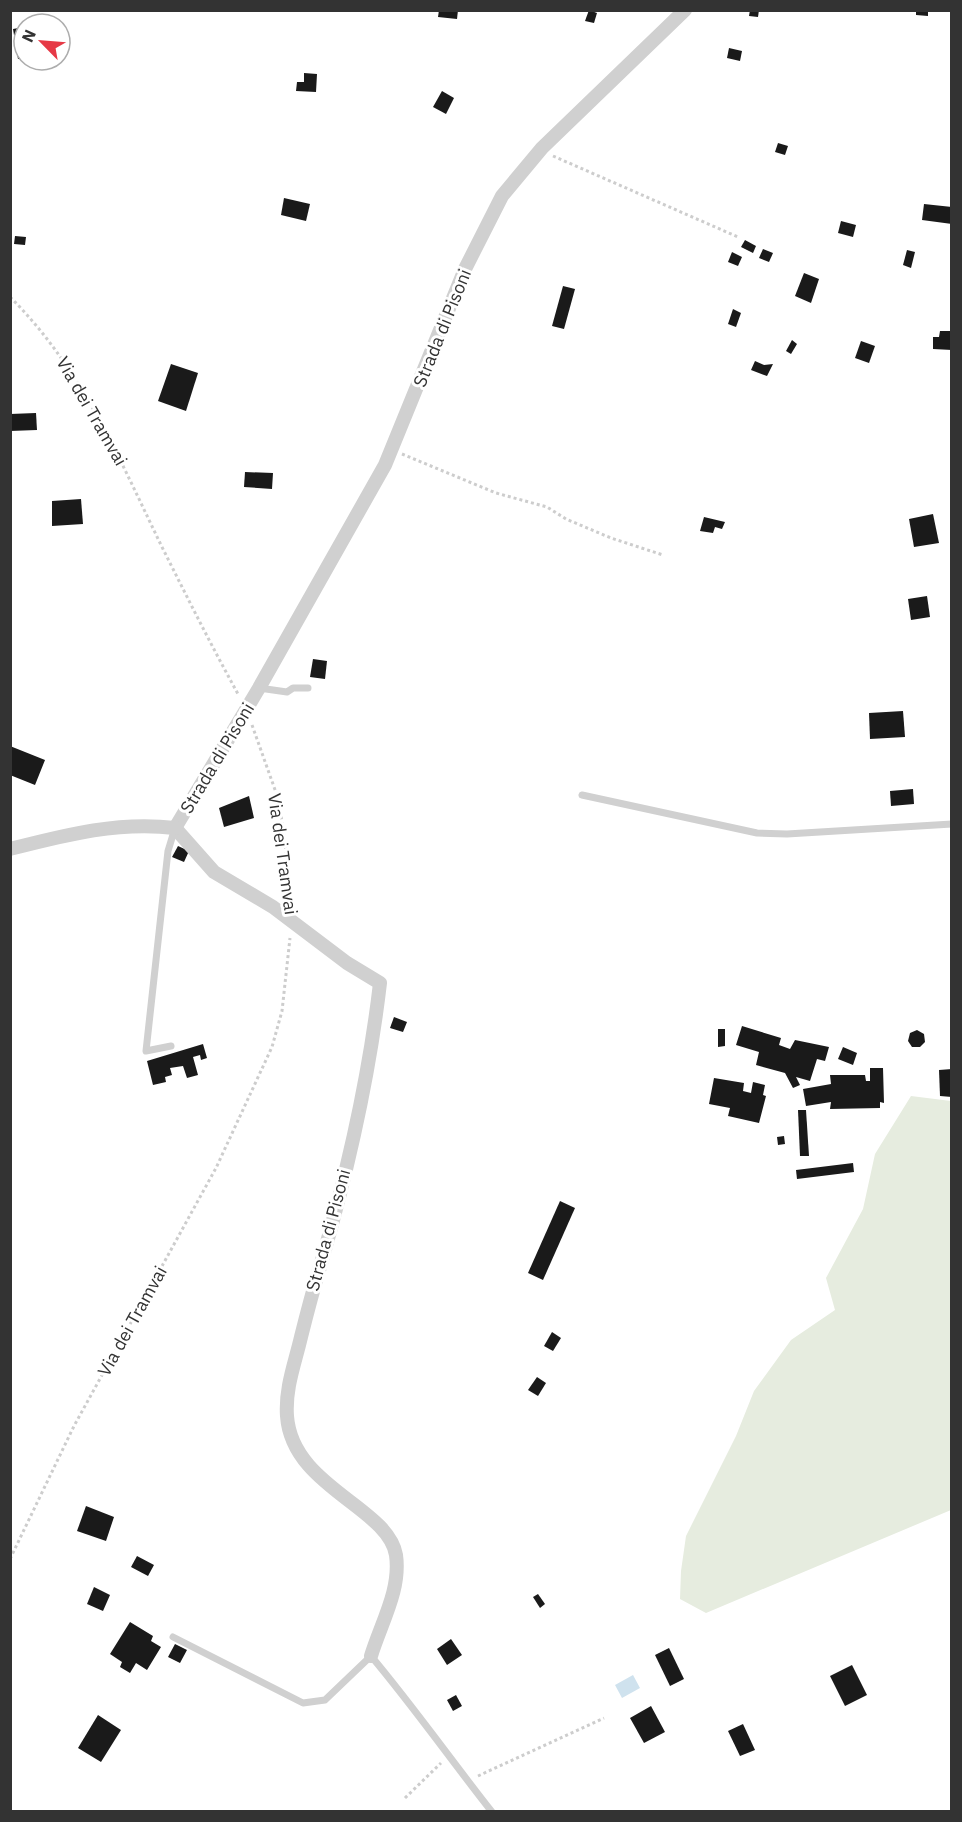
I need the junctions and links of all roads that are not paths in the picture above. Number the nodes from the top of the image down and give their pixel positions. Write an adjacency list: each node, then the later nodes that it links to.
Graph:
1 (685, 10): 2 (street, Strada di Pisoni)
2 (259, 688): 3 (lane); 6 (street, Strada di Pisoni)
3 (308, 688)
4 (582, 795): 5 (lane)
5 (951, 824)
6 (175, 828): 7 (street); 8 (lane); 10 (street, Strada di Pisoni)
7 (10, 849)
8 (171, 1046)
9 (173, 1637): 10 (lane)
10 (372, 1656): 11 (lane)
11 (492, 1812)

